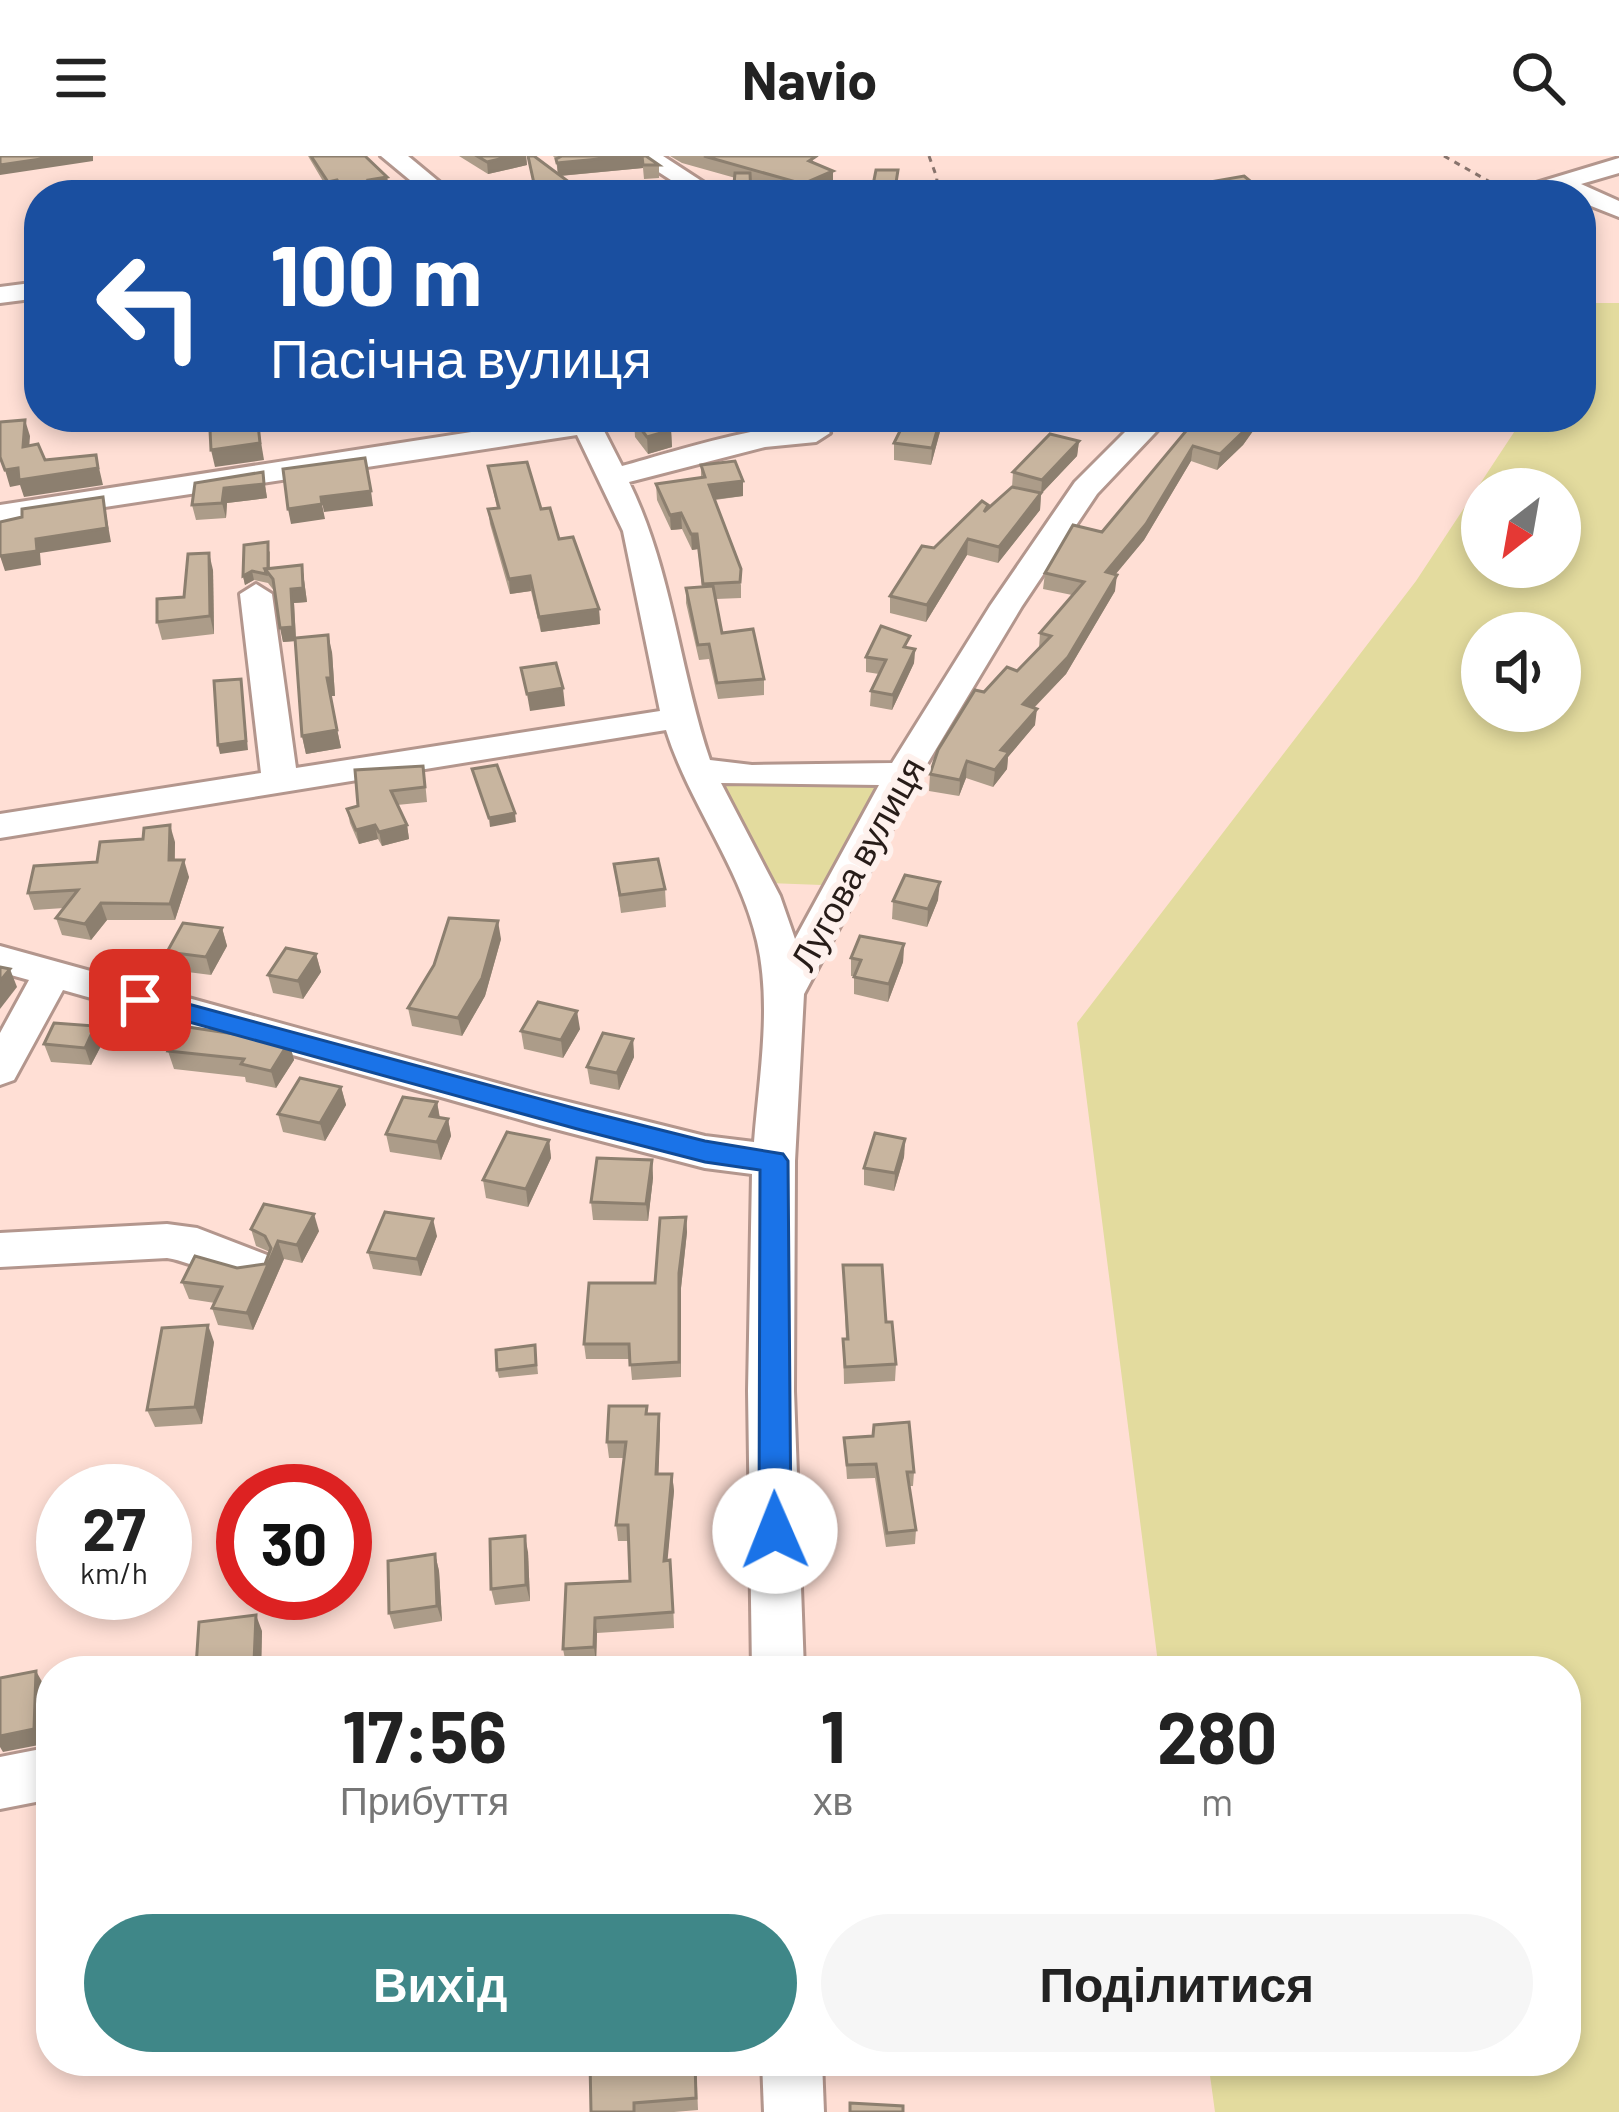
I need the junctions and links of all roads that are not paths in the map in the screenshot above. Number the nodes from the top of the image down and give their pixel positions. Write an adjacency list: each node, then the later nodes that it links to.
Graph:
1 (393, 156): 4 (street)
2 (646, 156): 5 (street)
3 (1619, 165): 6 (street)
4 (424, 180)
5 (686, 180)
6 (1577, 180)
7 (517, 432): 12 (street)
8 (591, 432): 11 (street)
9 (1141, 432): 16 (street, Лугова вулиця)
10 (816, 433): 11 (street)
11 (612, 478): 14 (street)
12 (0, 514)
13 (256, 594): 17 (street)
14 (679, 718): 15 (street); 17 (street)
15 (696, 769): 16 (street); 20 (street)
16 (903, 774): 19 (street, Лугова вулиця)
17 (280, 783): 18 (street)
18 (0, 826)
19 (843, 888): 20 (street); 23 (street, Лугова вулиця)
20 (761, 896): 23 (street)
21 (0, 959): 22 (street)
22 (51, 975): 24 (street); 25 (street)
23 (784, 994): 25 (street, Лугова вулиця)
24 (0, 1070)
25 (774, 1161): 28 (street, Лугова вулиця)
26 (0, 1250): 27 (street)
27 (250, 1267)
28 (778, 1656)
29 (36, 1776): 30 (street)
30 (0, 1784)
31 (793, 2076): 32 (street)
32 (794, 2112)

